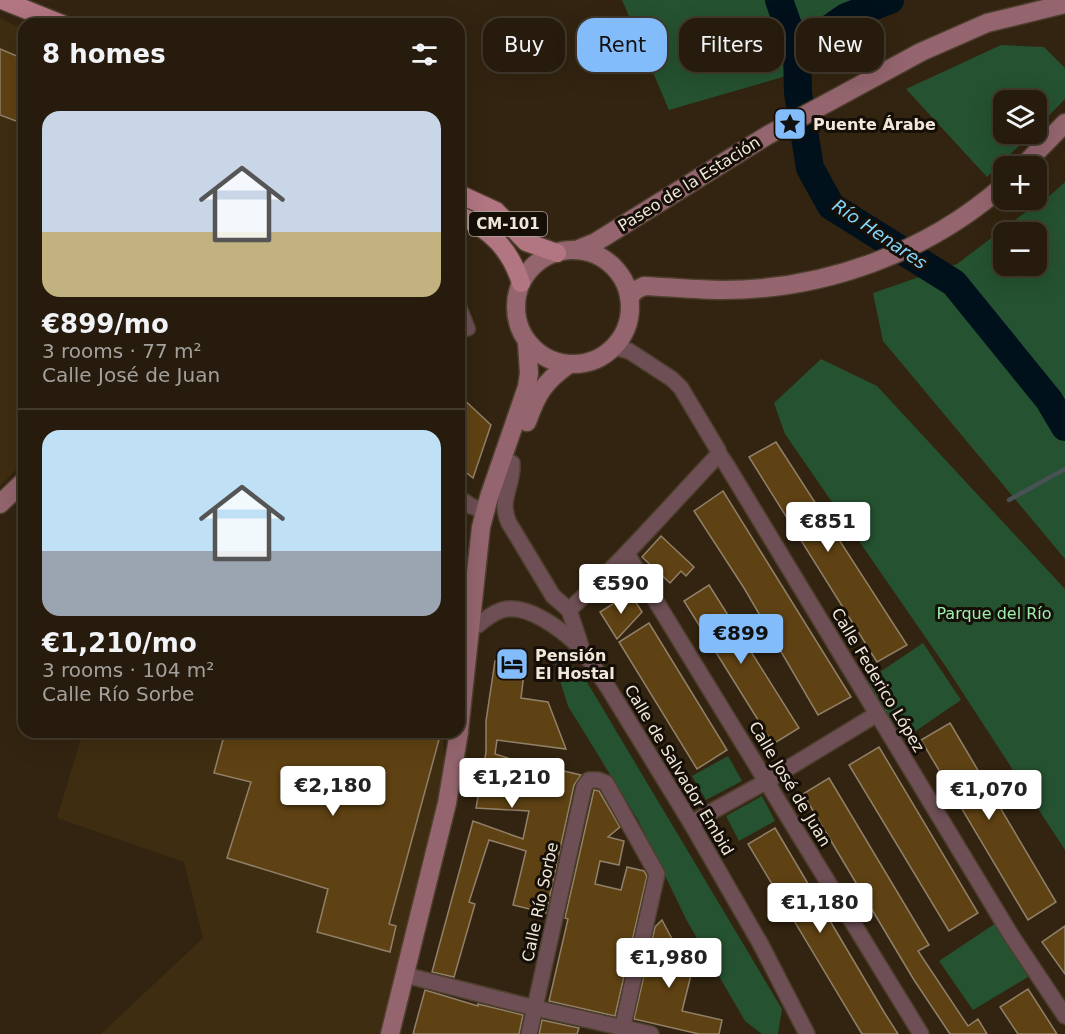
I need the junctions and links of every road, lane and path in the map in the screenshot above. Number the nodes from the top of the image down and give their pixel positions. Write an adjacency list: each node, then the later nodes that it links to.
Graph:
1 (2, 0): 3 (main road)
2 (1065, 4): 9 (main road, Paseo de la Estación)
3 (45, 18)
4 (1065, 123): 5 (main road)
5 (1033, 156)
6 (993, 194): 12 (main road)
7 (465, 197): 10 (main road, CM-101)
8 (465, 218): 11 (main road, CM-101)
9 (576, 250): 10 (main road); 12 (main road)
10 (557, 253): 11 (main road)
11 (520, 283): 13 (main road)
12 (629, 297): 14 (main road)
13 (527, 342): 15 (main road); 21 (main road)
14 (610, 350): 15 (main road); 16 (street, Calle Federico López)
15 (568, 365): 17 (main road)
16 (719, 454): 22 (street); 28 (street, Calle Federico López)
17 (512, 462): 23 (street, Calle de Salvador Embid); 24 (main road)
18 (18, 487): 20 (main road)
19 (465, 502): 21 (street)
20 (0, 504)
21 (484, 511): 26 (main road)
22 (627, 554): 23 (street); 30 (street, Calle José de Juan)
23 (569, 610): 25 (street, Calle de Salvador Embid)
24 (478, 625): 25 (street); 26 (main road)
25 (582, 649): 31 (street, Calle de Salvador Embid)
26 (467, 673): 27 (main road)
27 (465, 684)
28 (878, 714): 30 (street); 34 (street, Calle Federico López)
29 (458, 738): 32 (main road)
30 (767, 781): 31 (street); 42 (street, Calle José de Juan)
31 (691, 823): 35 (street, Calle de Salvador Embid)
32 (405, 975): 33 (street); 37 (main road)
33 (535, 1008): 36 (street); 36 (street, Calle Río Sorbe); 38 (street, Calle Río Sorbe)
34 (1065, 1016)
35 (799, 1019): 40 (street); 41 (street, Calle de Salvador Embid)
36 (621, 1031): 39 (street)
37 (390, 1034)
38 (529, 1034)
39 (651, 1034)
40 (794, 1034)
41 (807, 1034)
42 (921, 1034)

